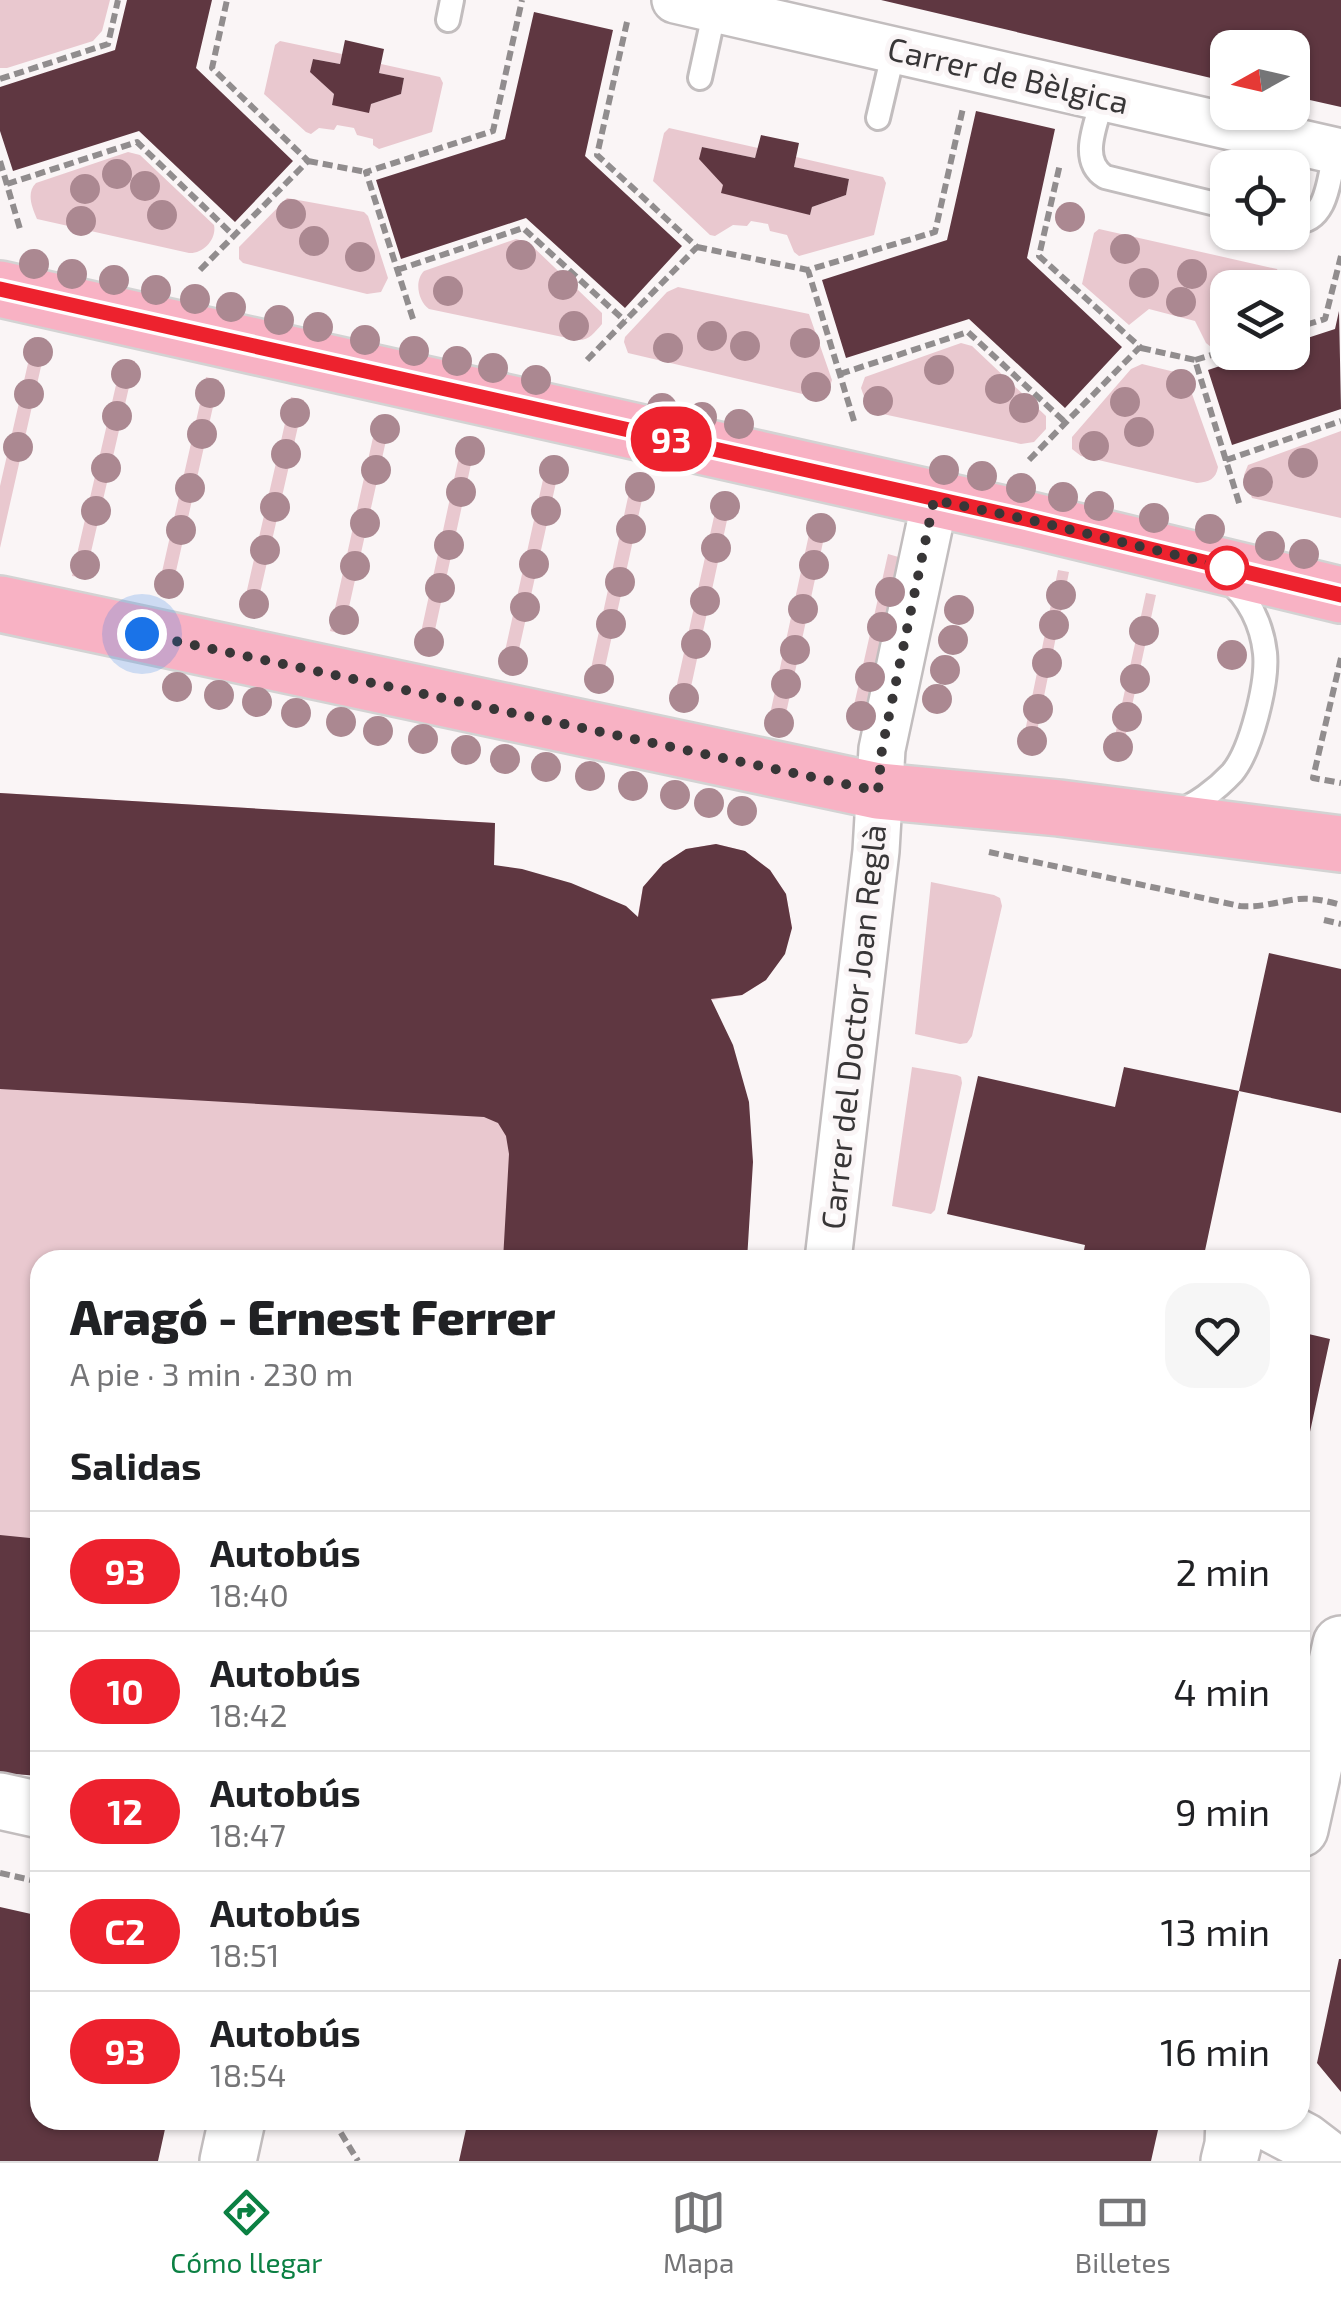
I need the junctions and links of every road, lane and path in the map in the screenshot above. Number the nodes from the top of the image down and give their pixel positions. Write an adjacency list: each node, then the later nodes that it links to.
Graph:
1 (118, 0): 9 (path)
2 (227, 0): 16 (path)
3 (522, 0): 17 (path)
4 (695, 4): 5 (street, Carrer de Bèlgica); 8 (lane)
5 (789, 13): 7 (street, Carrer de Bèlgica)
6 (626, 22): 23 (path)
7 (894, 50): 11 (street, Carrer de Bèlgica); 12 (lane)
8 (700, 78)
9 (0, 79)
10 (965, 97): 27 (path)
11 (1103, 98): 13 (street, Carrer de Bèlgica); 19 (lane)
12 (878, 118)
13 (1338, 152): 20 (lane)
14 (1060, 160): 32 (path)
15 (0, 161): 18 (path)
16 (308, 161): 17 (path); 22 (path)
17 (366, 172): 26 (path)
18 (7, 184): 21 (path); 22 (path)
19 (1210, 203)
20 (1310, 220)
21 (20, 229)
22 (234, 236): 25 (path)
23 (697, 247): 27 (path); 30 (path)
24 (1341, 256): 31 (path)
25 (200, 270)
26 (397, 270): 29 (path); 30 (path)
27 (808, 270): 36 (path)
28 (0, 289): 42 (main road)
29 (413, 319)
30 (625, 321): 34 (path)
31 (1310, 324)
32 (1140, 348): 35 (path); 39 (path)
33 (1210, 355): 35 (path)
34 (587, 360)
35 (1195, 360): 41 (path)
36 (840, 374): 37 (path); 39 (path)
37 (854, 421)
38 (1341, 421): 41 (path)
39 (1066, 423): 40 (path)
40 (1028, 460)
41 (1226, 460): 43 (path)
42 (934, 500): 44 (main road); 50 (street, Carrer del Doctor Joan Reglà)
43 (1240, 506)
44 (1204, 562): 45 (main road); 51 (lane)
45 (1341, 595)
46 (0, 604): 50 (main road)
47 (1341, 658): 48 (path)
48 (1340, 670): 49 (path)
49 (1341, 783)
50 (878, 791): 51 (main road); 55 (street, Carrer del Doctor Joan Reglà)
51 (1152, 819): 52 (main road)
52 (1341, 844)
53 (1324, 920): 54 (path)
54 (1341, 924)
55 (829, 1250)
56 (1339, 1665): 57 (street)
57 (1310, 1787)
58 (0, 1801): 59 (street)
59 (30, 1808)
60 (0, 1873): 61 (path)
61 (30, 1880)
62 (235, 2130): 65 (street)
63 (339, 2130): 66 (path)
64 (1238, 2141): 67 (street)
65 (228, 2161)
66 (358, 2161)
67 (1330, 2161)

